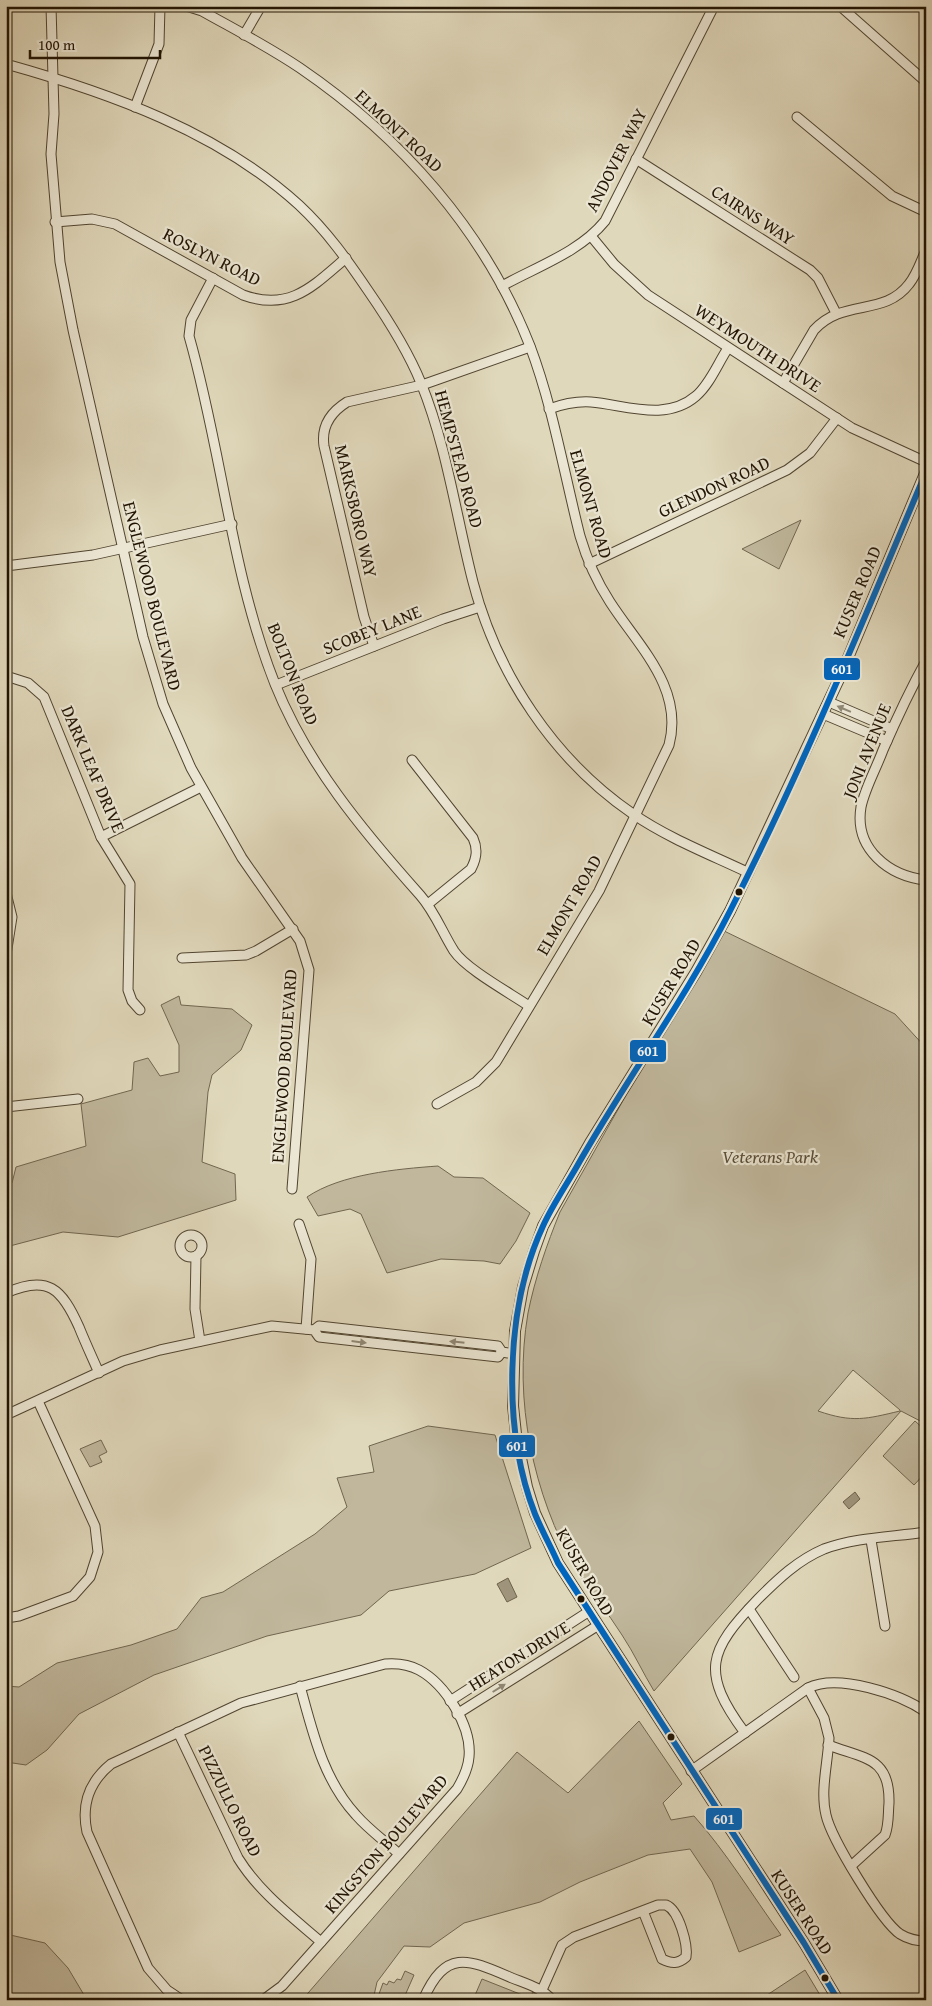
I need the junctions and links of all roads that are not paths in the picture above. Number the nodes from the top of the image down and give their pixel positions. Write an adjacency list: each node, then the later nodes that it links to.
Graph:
1 (51, 6): 9 (street, ENGLEWOOD BOULEVARD)
2 (160, 6): 11 (street)
3 (186, 6): 7 (street, ELMONT ROAD)
4 (260, 6): 7 (street)
5 (714, 6): 13 (street, ANDOVER WAY)
6 (840, 6): 10 (street)
7 (244, 35): 20 (street, ELMONT ROAD)
8 (6, 64): 9 (street, HEMPSTEAD ROAD)
9 (53, 78): 11 (street, HEMPSTEAD ROAD); 15 (street, ENGLEWOOD BOULEVARD)
10 (926, 82)
11 (135, 107): 18 (street, HEMPSTEAD ROAD)
12 (797, 117): 14 (street)
13 (636, 159): 16 (street, ANDOVER WAY); 21 (street, CAIRNS WAY)
14 (926, 212)
15 (55, 222): 19 (street, ROSLYN ROAD); 32 (street, ENGLEWOOD BOULEVARD)
16 (591, 236): 20 (street, ANDOVER WAY); 23 (street, WEYMOUTH DRIVE)
17 (926, 250): 21 (street)
18 (346, 258): 19 (street, ROSLYN ROAD); 25 (street, HEMPSTEAD ROAD)
19 (213, 278): 30 (street, BOLTON ROAD)
20 (502, 286): 22 (street, ELMONT ROAD)
21 (836, 313): 24 (street)
22 (530, 347): 25 (street, MARKSBORO WAY); 26 (street, ELMONT ROAD)
23 (728, 348): 24 (street, WEYMOUTH DRIVE); 26 (street)
24 (783, 383): 27 (street, WEYMOUTH DRIVE)
25 (422, 385): 35 (street, HEMPSTEAD ROAD); 36 (street, MARKSBORO WAY)
26 (549, 409): 33 (street, ELMONT ROAD)
27 (837, 418): 28 (street, WEYMOUTH DRIVE); 33 (street, GLENDON ROAD)
28 (926, 462)
29 (926, 471): 40 (street, KUSER ROAD)
30 (232, 524): 32 (street); 39 (street, BOLTON ROAD)
31 (6, 548): 34 (street)
32 (122, 548): 34 (street); 45 (street, ENGLEWOOD BOULEVARD)
33 (590, 564): 46 (street, ELMONT ROAD)
34 (7, 566)
35 (480, 607): 36 (street, SCOBEY LANE); 46 (street, HEMPSTEAD ROAD)
36 (374, 646): 39 (street, SCOBEY LANE)
37 (926, 661): 42 (street, JONI AVENUE)
38 (6, 676): 47 (street, DARK LEAF DRIVE)
39 (276, 685): 51 (street, BOLTON ROAD)
40 (829, 702): 41 (street, KUSER ROAD); 42 (street, one-way to 40)
41 (823, 714): 43 (street); 48 (street, KUSER ROAD)
42 (892, 729): 43 (street, JONI AVENUE)
43 (887, 742): 49 (street, JONI AVENUE)
44 (412, 760): 51 (street)
45 (201, 787): 47 (street); 52 (street, ENGLEWOOD BOULEVARD)
46 (636, 815): 48 (street, HEMPSTEAD ROAD); 55 (street, ELMONT ROAD)
47 (101, 837): 56 (street, DARK LEAF DRIVE)
48 (748, 872): 68 (street, KUSER ROAD)
49 (926, 880)
50 (6, 893): 53 (street)
51 (428, 904): 55 (street, BOLTON ROAD)
52 (293, 929): 54 (street); 60 (street, ENGLEWOOD BOULEVARD)
53 (6, 954)
54 (182, 958)
55 (529, 1006): 58 (street, ELMONT ROAD)
56 (140, 1010)
57 (78, 1100): 59 (street)
58 (437, 1104)
59 (6, 1107)
60 (292, 1189)
61 (299, 1224): 64 (street)
62 (196, 1256): 66 (street)
63 (6, 1293): 69 (street)
64 (310, 1330): 65 (street); 66 (street); 67 (street, one-way to 67)
65 (407, 1336): 67 (street); 68 (street, one-way to 65)
66 (200, 1342): 69 (street)
67 (406, 1347): 68 (street)
68 (508, 1353): 75 (street, KUSER ROAD)
69 (99, 1373): 70 (street)
70 (38, 1401): 71 (street); 76 (street)
71 (6, 1414)
72 (926, 1532): 73 (street)
73 (871, 1540): 74 (street); 78 (street)
74 (749, 1609): 79 (street); 86 (street)
75 (588, 1612): 77 (street, KUSER ROAD); 82 (street, HEATON DRIVE)
76 (6, 1618)
77 (597, 1626): 84 (street, HEATON DRIVE, one-way to 77); 88 (street, KUSER ROAD)
78 (885, 1626)
79 (794, 1677)
80 (300, 1686): 82 (street, KINGSTON BOULEVARD); 85 (street, KINGSTON BOULEVARD); 89 (street)
81 (808, 1688): 83 (street); 86 (street); 87 (street)
82 (450, 1701): 84 (street, KINGSTON BOULEVARD)
83 (926, 1712)
84 (457, 1714): 89 (street, KINGSTON BOULEVARD)
85 (178, 1732): 93 (street, PIZZULLO ROAD); 95 (street, KINGSTON BOULEVARD)
86 (745, 1733): 88 (street)
87 (828, 1745): 90 (street); 90 (street)
88 (692, 1771): 99 (street, KUSER ROAD)
89 (399, 1854): 93 (street, KINGSTON BOULEVARD)
90 (851, 1866): 92 (street)
91 (643, 1911): 91 (street); 94 (street)
92 (926, 1941)
93 (321, 1942): 96 (street, KINGSTON BOULEVARD)
94 (542, 1990): 97 (street); 98 (street)
95 (182, 2000)
96 (264, 2000)
97 (423, 2000)
98 (552, 2000)
99 (838, 2000)

